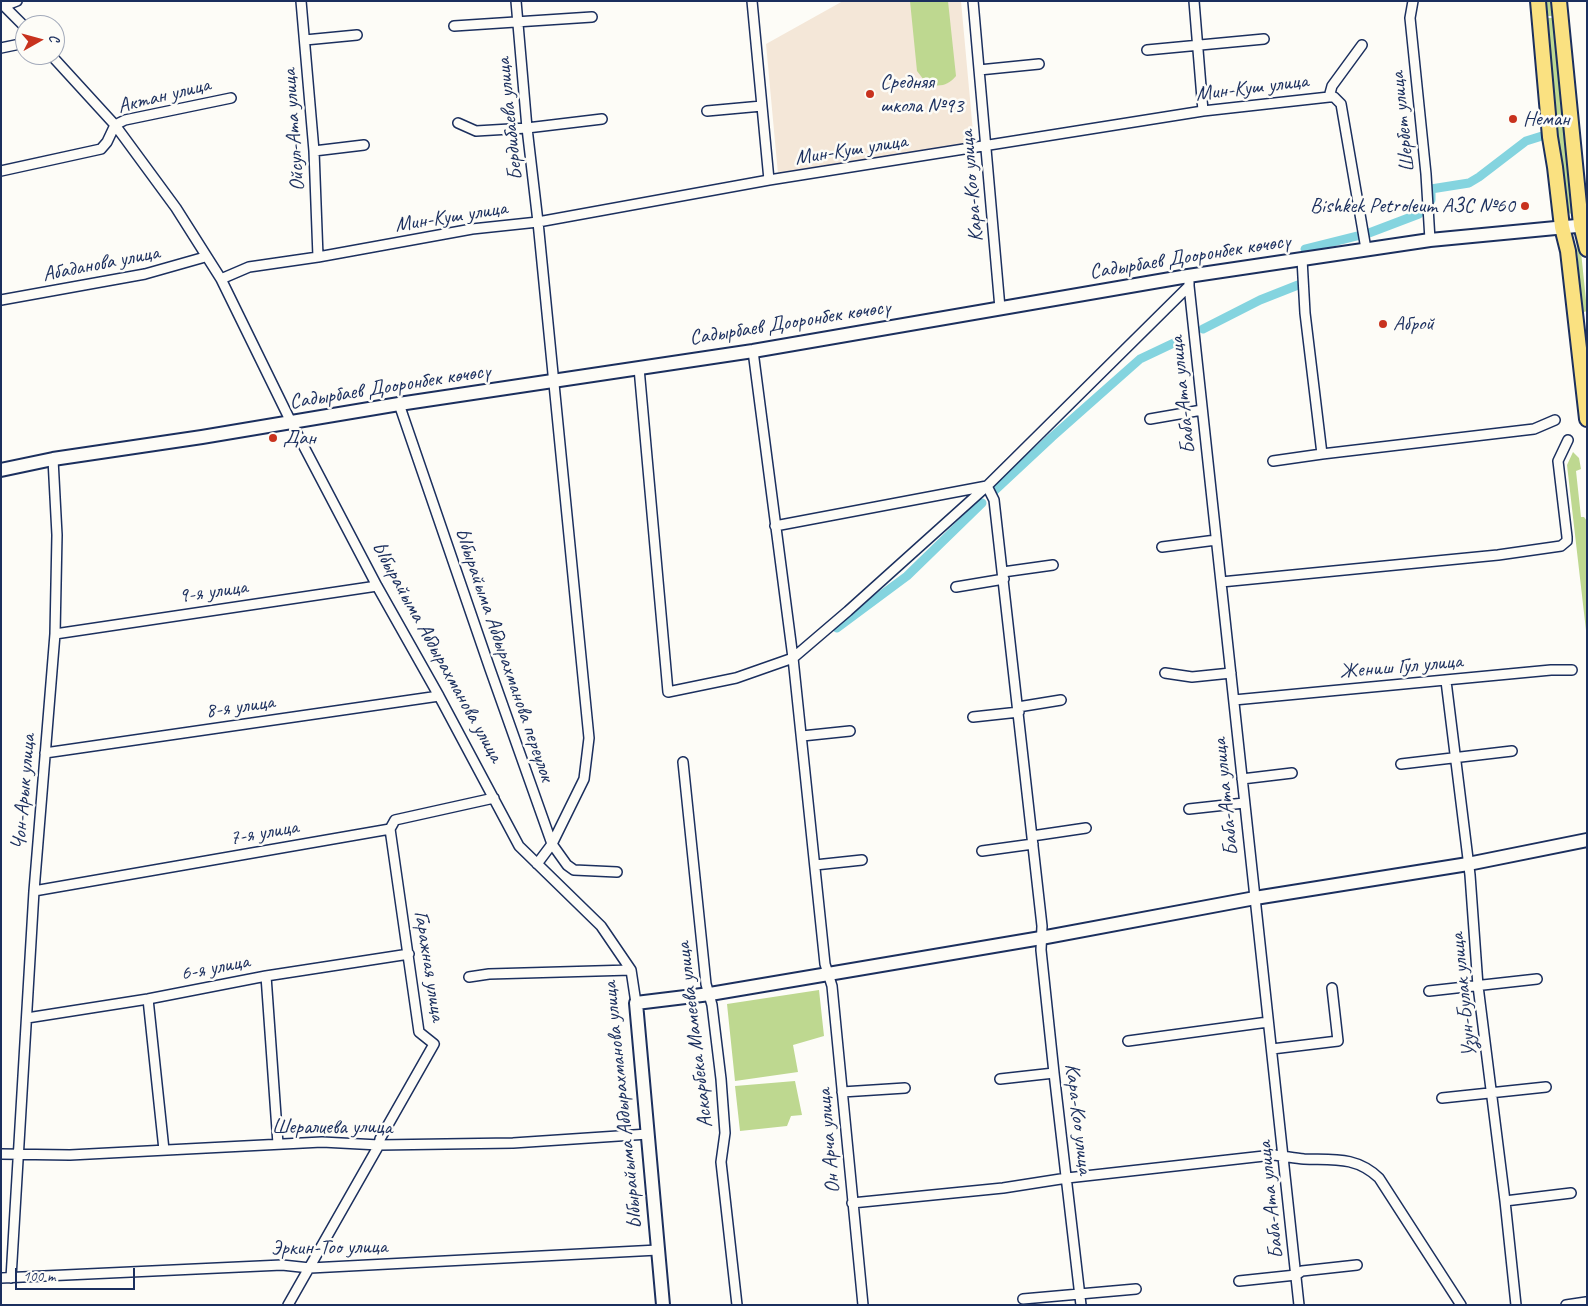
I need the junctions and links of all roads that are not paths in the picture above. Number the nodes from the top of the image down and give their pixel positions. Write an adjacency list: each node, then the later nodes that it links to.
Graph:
1 (17, 1): 10 (street)
2 (301, 1): 17 (street, Ойсул-Ата улица)
3 (516, 1): 13 (street, Бердибаева улица)
4 (752, 1): 28 (street)
5 (973, 1): 25 (street, Кара-Коо улица)
6 (1194, 1): 19 (street)
7 (1413, 1): 43 (street, Шербет улица)
8 (1538, 1): 42 (main road)
9 (1559, 1): 41 (main road)
10 (3, 4): 11 (street)
11 (15, 17)
12 (592, 17): 13 (street)
13 (518, 23): 14 (street); 34 (street, Бердибаева улица)
14 (454, 26)
15 (357, 35): 17 (street)
16 (1264, 39): 19 (street)
17 (305, 40): 37 (street, Ойсул-Ата улица)
18 (15, 45): 21 (street)
19 (1196, 46): 22 (street); 30 (street)
20 (1362, 46): 26 (street)
21 (1, 48)
22 (1147, 50)
23 (1039, 64): 25 (street)
24 (60, 65): 33 (street, Ыбырайыма Абдырахманова улица)
25 (979, 70): 36 (street, Кара-Коо улица)
26 (1329, 97): 30 (street, Мин-Куш улица); 44 (street, Мин-Куш улица)
27 (231, 98): 33 (street, Актан улица)
28 (762, 106): 29 (street); 39 (street)
29 (707, 111)
30 (1203, 111): 36 (street, Мин-Куш улица)
31 (602, 119): 34 (street)
32 (458, 122): 34 (street)
33 (115, 125): 38 (street, Актан улица); 46 (street, Ыбырайыма Абдырахманова улица)
34 (527, 128): 40 (street, Бердибаева улица)
35 (364, 145): 37 (street)
36 (986, 146): 39 (street, Мин-Куш улица); 52 (street, Кара-Коо улица)
37 (314, 151): 47 (street, Ойсул-Ата улица)
38 (1, 171)
39 (769, 180): 40 (street, Мин-Куш улица)
40 (538, 222): 47 (street, Мин-Куш улица); 56 (street, Бердибаева улица)
41 (1584, 225): 42 (main road, Садырбаев Дооронбек көчөсү); 45 (main road)
42 (1562, 227): 43 (main road, Садырбаев Дооронбек көчөсү); 53 (main road)
43 (1430, 240): 44 (main road, Садырбаев Дооронбек көчөсү)
44 (1366, 249): 48 (main road, Садырбаев Дооронбек көчөсү)
45 (1587, 249)
46 (205, 257): 49 (street, Ыбырайыма Абдырахманова улица); 51 (street, Абаданова улица)
47 (318, 257): 49 (street, Мин-Куш улица)
48 (1302, 259): 50 (main road, Садырбаев Дооронбек көчөсү); 64 (street)
49 (220, 279): 62 (street, Ыбырайыма Абдырахманова улица)
50 (1189, 281): 52 (main road, Садырбаев Дооронбек көчөсү); 58 (street, Баба-Ата улица); 68 (street)
51 (1, 300)
52 (1000, 308): 54 (main road, Садырбаев Дооронбек көчөсү)
53 (1582, 320): 60 (main road)
54 (753, 351): 55 (main road, Садырбаев Дооронбек көчөсү); 69 (street, Он Арча улица)
55 (639, 368): 56 (main road, Садырбаев Дооронбек көчөсү); 78 (street)
56 (554, 382): 57 (main road, Садырбаев Дооронбек көчөсү); 104 (street, Бердибаева улица)
57 (399, 404): 62 (main road, Садырбаев Дооронбек көчөсү); 104 (street, Ыбырайыма Абдырахманова переулок)
58 (1202, 410): 59 (street); 70 (street, Баба-Ата улица)
59 (1150, 419)
60 (1587, 419)
61 (1555, 420): 64 (street)
62 (291, 422): 65 (main road, Садырбаев Дооронбек көчөсү); 75 (street, Ыбырайыма Абдырахманова улица)
63 (1568, 440): 74 (street)
64 (1322, 454): 66 (street)
65 (53, 459): 67 (main road, Садырбаев Дооронбек көчөсү); 77 (street, Чон-Арык улица)
66 (1273, 461)
67 (1, 470)
68 (987, 486): 69 (street); 73 (street, Кара-Коо улица); 78 (street)
69 (775, 526): 78 (street, Он Арча улица)
70 (1216, 540): 71 (street); 74 (street, Баба-Ата улица)
71 (1162, 547)
72 (1053, 565): 73 (street)
73 (1003, 576): 76 (street); 86 (street, Кара-Коо улица)
74 (1221, 582): 81 (street, Баба-Ата улица)
75 (376, 586): 77 (street, 9-я улица); 83 (street, Ыбырайыма Абдырахманова улица)
76 (956, 587)
77 (55, 634): 91 (street, Чон-Арык улица)
78 (793, 658): 89 (street, Он Арча улица)
79 (1572, 670): 82 (street, Жениш Гул улица)
80 (1165, 673): 81 (street)
81 (1230, 673): 85 (street, Баба-Ата улица)
82 (1446, 681): 85 (street, Жениш Гул улица); 92 (street, Узун-Булак улица)
83 (439, 696): 91 (street, 8-я улица); 97 (street, Ыбырайыма Абдырахманова улица)
84 (1061, 700): 86 (street)
85 (1234, 700): 96 (street, Баба-Ата улица)
86 (1018, 709): 87 (street); 102 (street, Кара-Коо улица)
87 (973, 717)
88 (850, 731): 89 (street)
89 (802, 736): 109 (street, Он Арча улица)
90 (1512, 751): 92 (street)
91 (45, 753): 111 (street, Чон-Арык улица)
92 (1455, 757): 94 (street); 108 (street, Узун-Булак улица)
93 (683, 762): 123 (street, Аскарбека Мамеева улица)
94 (1401, 764)
95 (1292, 773): 96 (street)
96 (1242, 779): 98 (street, Баба-Ата улица)
97 (494, 798): 101 (street, 7-я улица); 107 (street, Ыбырайыма Абдырахманова улица)
98 (1244, 803): 99 (street); 112 (street, Баба-Ата улица)
99 (1189, 809)
100 (1086, 828): 102 (street)
101 (390, 829): 111 (street, 7-я улица); 114 (street, Гаражная улица)
102 (1032, 840): 105 (street); 113 (street, Кара-Коо улица)
103 (1587, 840): 108 (main road)
104 (552, 844): 107 (street, Бердибаева улица); 110 (street, Ыбырайыма Абдырахманова переулок)
105 (982, 851)
106 (862, 860): 109 (street)
107 (537, 864): 115 (street, Ыбырайыма Абдырахманова улица)
108 (1468, 864): 112 (main road); 120 (street, Узун-Булак улица)
109 (815, 865): 116 (street, Он Арча улица)
110 (617, 872)
111 (34, 891): 126 (street, Чон-Арык улица)
112 (1255, 898): 113 (main road); 127 (street, Баба-Ата улица)
113 (1041, 938): 116 (main road); 130 (street, Кара-Коо улица)
114 (409, 954): 117 (street, 6-я улица); 139 (street, Гаражная улица)
115 (630, 970): 118 (street); 125 (street, Ыбырайыма Абдырахманова улица)
116 (828, 974): 123 (main road); 134 (street, Он Арча улица)
117 (266, 976): 124 (street, 6-я улица); 138 (street)
118 (469, 977)
119 (1537, 979): 120 (street)
120 (1478, 986): 122 (street); 135 (street, Узун-Булак улица)
121 (1332, 988): 129 (street)
122 (1430, 991)
123 (710, 994): 125 (main road); 161 (street, Аскарбека Мамеева улица)
124 (148, 999): 126 (street, 6-я улица); 140 (street)
125 (636, 1003): 137 (main road, Ыбырайыма Абдырахманова улица)
126 (28, 1018): 142 (street, Чон-Арык улица)
127 (1268, 1022): 128 (street); 129 (street, Баба-Ата улица)
128 (1128, 1041)
129 (1272, 1049): 143 (street, Баба-Ата улица)
130 (1054, 1073): 131 (street); 144 (street, Кара-Коо улица)
131 (1000, 1079)
132 (905, 1088): 134 (street)
133 (1546, 1088): 135 (street)
134 (842, 1092): 147 (street, Он Арча улица)
135 (1492, 1092): 136 (street); 146 (street, Узун-Булак улица)
136 (1442, 1098)
137 (648, 1134): 139 (street, Шералиева улица); 148 (main road, Ыбырайыма Абдырахманова улица)
138 (278, 1144): 139 (street, Шералиева улица); 140 (street, Шералиева улица)
139 (379, 1144): 150 (street, Гаражная улица)
140 (164, 1150): 142 (street, Шералиева улица)
141 (1, 1154): 142 (street, Шералиева улица)
142 (17, 1154): 153 (street, Чон-Арык улица)
143 (1284, 1156): 144 (street); 151 (street, Баба-Ата улица); 165 (street)
144 (1067, 1178): 147 (street); 156 (street, Кара-Коо улица)
145 (1571, 1193): 146 (street)
146 (1505, 1202): 166 (street, Узун-Булак улица)
147 (852, 1203): 162 (street, Он Арча улица)
148 (658, 1250): 150 (street, Эркин-Тоо улица); 160 (main road, Ыбырайыма Абдырахманова улица)
149 (1357, 1266): 151 (street)
150 (310, 1268): 153 (street, Эркин-Тоо улица); 159 (street, Гаражная улица)
151 (1296, 1275): 154 (street); 164 (street, Баба-Ата улица)
152 (1, 1278): 153 (street, Эркин-Тоо улица)
153 (11, 1278)
154 (1239, 1281)
155 (1136, 1289): 156 (street)
156 (1080, 1293): 157 (street); 163 (street, Кара-Коо улица)
157 (1023, 1298)
158 (1586, 1302): 167 (street)
159 (288, 1305)
160 (662, 1305)
161 (737, 1305)
162 (863, 1305)
163 (1081, 1305)
164 (1299, 1305)
165 (1462, 1305)
166 (1516, 1305)
167 (1566, 1305)

